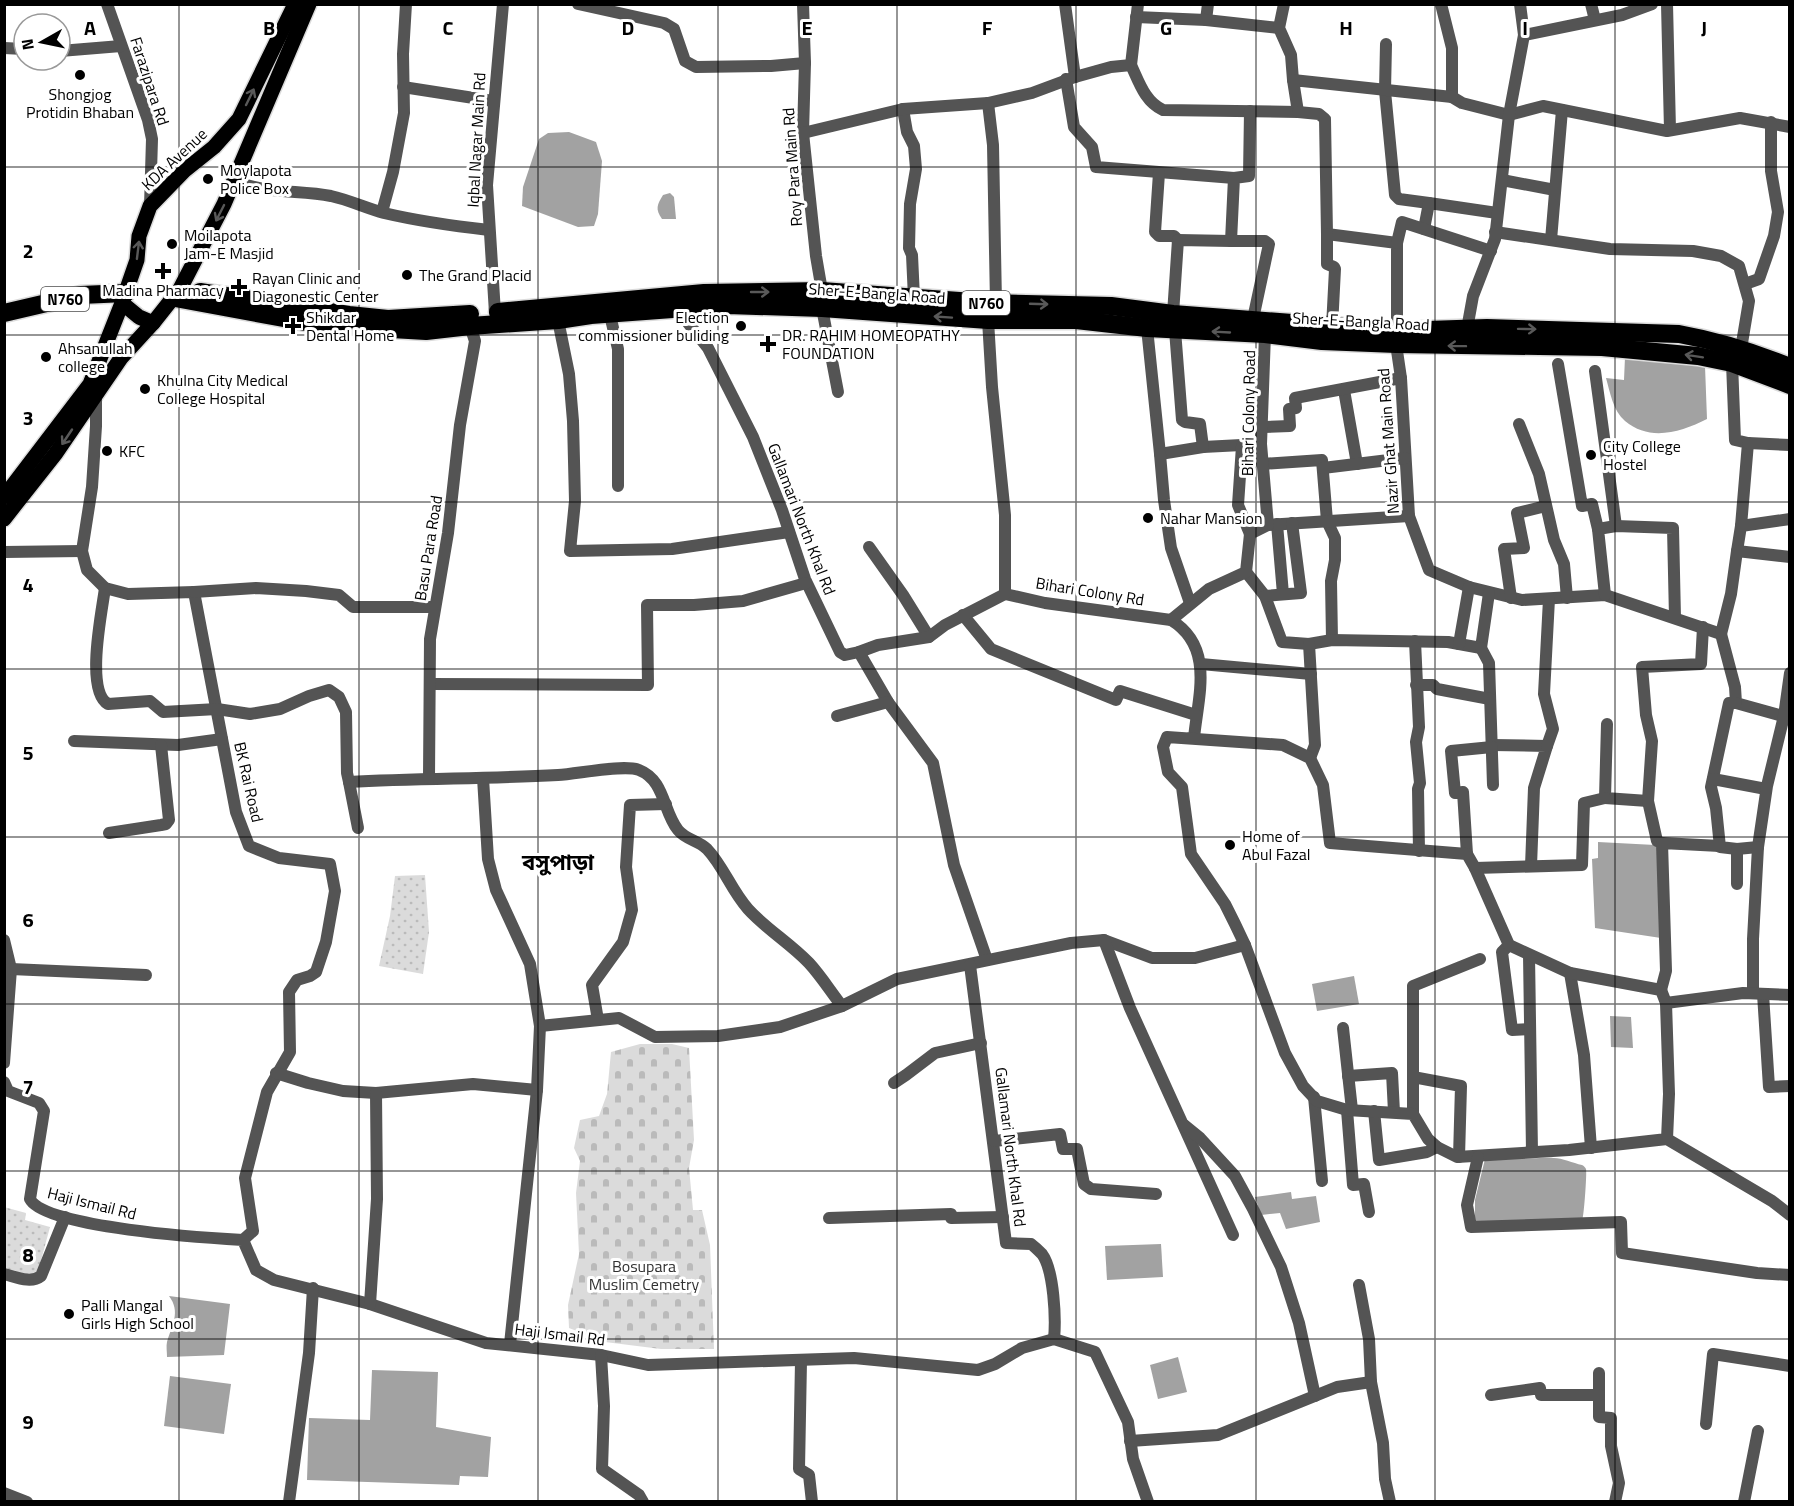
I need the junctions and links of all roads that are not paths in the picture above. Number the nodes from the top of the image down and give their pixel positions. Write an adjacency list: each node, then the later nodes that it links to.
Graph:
1 (107, 4): 22 (street, Farazipara Rd)
2 (295, 4): 42 (main road, KDA Avenue, one-way to 2)
3 (309, 4): 43 (main road)
4 (406, 4): 28 (street)
5 (503, 4): 31 (street, Iqbal Nagar Main Rd)
6 (578, 4): 24 (street)
7 (803, 4): 24 (street, Roy Para Main Rd)
8 (1065, 4): 26 (street)
9 (1208, 4): 17 (street)
10 (1284, 4): 19 (street)
11 (1441, 4): 30 (street)
12 (1591, 4): 18 (street)
13 (1652, 4): 18 (street)
14 (1667, 4): 40 (street)
15 (1521, 5): 20 (street)
16 (1137, 11): 17 (street); 25 (street)
17 (1206, 20): 19 (street)
18 (1595, 21): 20 (street)
19 (1279, 28): 27 (street)
20 (1524, 35): 37 (street)
21 (1386, 44): 29 (street)
22 (121, 46): 23 (street); 50 (street, Farazipara Rd)
23 (72, 50)
24 (805, 63): 41 (street, Roy Para Main Rd)
25 (1131, 65): 26 (street); 35 (street)
26 (1070, 78): 32 (street); 44 (street)
27 (1293, 80): 29 (street); 36 (street)
28 (403, 87): 31 (street); 51 (street)
29 (1385, 91): 30 (street); 49 (street)
30 (1452, 97): 37 (street)
31 (493, 101): 54 (street, Iqbal Nagar Main Rd)
32 (988, 103): 33 (street); 69 (street)
33 (903, 108): 41 (street); 65 (street)
34 (1562, 110): 37 (street); 40 (street); 48 (street)
35 (1250, 111): 36 (street); 45 (street)
36 (1298, 112): 56 (street)
37 (1509, 115): 46 (street)
38 (1771, 122): 39 (street); 40 (street); 62 (street)
39 (1790, 127)
40 (1670, 130)
41 (803, 133): 66 (street, Roy Para Main Rd)
42 (223, 137): 43 (main road); 50 (main road, KDA Avenue)
43 (246, 153): 47 (main road)
44 (1159, 173): 45 (street); 57 (street)
45 (1234, 178): 59 (street)
46 (1502, 180): 48 (street); 52 (street)
47 (235, 181): 51 (street); 63 (main road, one-way to 63)
48 (1556, 190): 58 (street)
49 (1429, 203): 52 (street); 53 (street)
50 (150, 206): 64 (main road, KDA Avenue, one-way to 50)
51 (382, 212): 54 (street)
52 (1497, 213): 55 (street)
53 (1424, 229): 60 (street); 61 (street)
54 (489, 230): 71 (street, Iqbal Nagar Main Rd)
55 (1495, 232): 58 (street); 61 (street)
56 (1327, 234): 60 (street); 78 (street)
57 (1178, 240): 59 (street); 75 (street)
58 (1551, 240): 62 (street)
59 (1232, 241): 73 (street)
60 (1397, 243): 83 (street, Nazir Ghat Main Road)
61 (1491, 251): 80 (street)
62 (1745, 284): 84 (street)
63 (178, 294): 71 (highway, Sher-E-Bangla Road / N760); 76 (main road, KDA Avenue); 77 (highway, Sher-E-Bangla Road / N760)
64 (124, 298): 70 (highway, N760); 76 (main road); 90 (main road, KDA Avenue)
65 (914, 298): 66 (highway, Sher-E-Bangla Road / N760); 69 (highway, Sher-E-Bangla Road / N760)
66 (822, 300): 67 (highway, Sher-E-Bangla Road / N760, one-way to 66); 68 (highway, Sher-E-Bangla Road / N760); 69 (highway, Sher-E-Bangla Road / N760, one-way to 66); 92 (street, Roy Para Main Rd)
67 (637, 306): 68 (highway, Sher-E-Bangla Road / N760); 71 (highway, Sher-E-Bangla Road / N760); 72 (highway, Sher-E-Bangla Road / N760)
68 (677, 309): 117 (street, Gallamari North Khal Rd)
69 (1001, 312): 75 (highway, Sher-E-Bangla Road / N760, one-way to 75); 79 (highway, Sher-E-Bangla Road / N760); 130 (street)
70 (4, 313)
71 (495, 313)
72 (610, 315): 74 (highway, Sher-E-Bangla Road / N760); 105 (street)
73 (1253, 319): 75 (highway, Sher-E-Bangla Road / N760); 78 (highway, Sher-E-Bangla Road / N760)
74 (558, 320): 77 (highway, Sher-E-Bangla Road / N760); 117 (street)
75 (1174, 322): 79 (highway, Sher-E-Bangla Road / N760); 81 (highway, Sher-E-Bangla Road / N760, one-way to 75); 99 (street)
76 (153, 323): 90 (main road, KDA Avenue)
77 (470, 326): 138 (street, Basu Para Road)
78 (1332, 327): 83 (highway, Sher-E-Bangla Road / N760)
79 (1147, 328): 100 (street)
80 (1467, 329): 82 (highway, Sher-E-Bangla Road / N760); 83 (highway, Sher-E-Bangla Road / N760)
81 (1265, 334): 83 (highway, Sher-E-Bangla Road / N760); 94 (street, Bihari Colony Road)
82 (1487, 337): 83 (highway, Sher-E-Bangla Road / N760, one-way to 83); 84 (highway, Sher-E-Bangla Road / N760)
83 (1397, 338): 88 (street, Nazir Ghat Main Road)
84 (1737, 356): 86 (highway, Sher-E-Bangla Road / N760); 89 (highway, Sher-E-Bangla Road / N760); 95 (street)
85 (1557, 364): 116 (street)
86 (1790, 367)
87 (1595, 370): 114 (street)
88 (1401, 378): 91 (street); 101 (street, Nazir Ghat Main Road)
89 (1790, 385)
90 (93, 389): 106 (main road); 109 (main road, KDA Avenue, one-way to 109); 120 (street)
91 (1344, 390): 94 (street); 103 (street)
92 (838, 392)
93 (1519, 424): 107 (street)
94 (1263, 427): 96 (street, Bihari Colony Road)
95 (1748, 443): 97 (street); 115 (street)
96 (1261, 444): 98 (street); 102 (street, Bihari Colony Road)
97 (1790, 445)
98 (1242, 446): 99 (street); 118 (street)
99 (1203, 447): 100 (street)
100 (1160, 454): 137 (street)
101 (1405, 458): 103 (street); 108 (street, Nazir Ghat Main Road)
102 (1262, 464): 104 (street); 113 (street, Bihari Colony Road)
103 (1357, 464): 104 (street)
104 (1323, 468): 111 (street)
105 (618, 486)
106 (4, 497)
107 (1546, 506): 134 (street); 136 (street)
108 (1409, 516): 111 (street); 126 (street, Nazir Ghat Main Road)
109 (4, 519)
110 (1790, 519): 115 (street)
111 (1327, 521): 112 (street); 145 (street)
112 (1292, 523): 113 (street); 131 (street)
113 (1272, 525): 118 (street); 131 (street, Bihari Colony Road)
114 (1616, 526): 116 (street); 140 (street)
115 (1741, 526): 121 (street)
116 (1598, 529): 133 (street)
117 (789, 532): 125 (street, Gallamari North Khal Rd)
118 (1250, 534): 124 (street)
119 (869, 547): 144 (street)
120 (82, 551): 122 (street); 127 (street)
121 (1737, 551): 123 (street); 143 (street)
122 (4, 552)
123 (1790, 557)
124 (1246, 572): 132 (street); 137 (street)
125 (806, 583): 150 (street, Gallamari North Khal Rd); 154 (street)
126 (1469, 587): 129 (street, Nazir Ghat Main Road); 148 (street)
127 (105, 588): 128 (street); 159 (street)
128 (194, 592): 138 (street); 159 (street, BK Rai Road)
129 (1489, 593): 134 (street, Nazir Ghat Main Road); 149 (street)
130 (1005, 594): 139 (street); 141 (street, Bihari Colony Rd)
131 (1283, 594): 132 (street)
132 (1265, 596): 147 (street)
133 (1605, 596): 136 (street, Nazir Ghat Main Road); 140 (street, Nazir Ghat Main Road)
134 (1511, 598): 135 (street, Nazir Ghat Main Road)
135 (1549, 598): 136 (street, Nazir Ghat Main Road); 169 (street)
136 (1567, 598)
137 (1190, 603): 141 (street)
138 (435, 607): 154 (street, Basu Para Road)
139 (963, 615): 144 (street); 160 (street)
140 (1675, 618): 142 (street, Nazir Ghat Main Road)
141 (1171, 620): 151 (street)
142 (1703, 627): 143 (street, Nazir Ghat Main Road); 178 (street)
143 (1721, 634): 158 (street)
144 (929, 637): 150 (street)
145 (1332, 640): 146 (street); 147 (street)
146 (1415, 641): 148 (street); 155 (street)
147 (1309, 644): 153 (street)
148 (1459, 644): 149 (street)
149 (1481, 648): 156 (street)
150 (859, 652): 157 (street)
151 (1201, 664): 153 (street); 160 (street)
152 (1790, 673): 162 (street)
153 (1311, 674): 170 (street)
154 (430, 684): 171 (street, Basu Para Road)
155 (1416, 685): 156 (street); 186 (street)
156 (1490, 699): 168 (street)
157 (888, 702): 161 (street); 197 (street)
158 (1736, 703): 162 (street); 173 (street)
159 (217, 709): 165 (street, BK Rai Road); 174 (street)
160 (1196, 714): 164 (street)
161 (837, 716)
162 (1787, 717): 176 (street)
163 (1607, 724): 177 (street)
164 (1190, 738): 170 (street); 193 (street)
165 (222, 739): 167 (street); 213 (street, BK Rai Road)
166 (74, 741): 167 (street)
167 (161, 745): 181 (street)
168 (1492, 746): 169 (street); 175 (street); 187 (street)
169 (1547, 746): 188 (street)
170 (1310, 758): 186 (street)
171 (429, 778): 172 (street); 174 (street)
172 (483, 778): 179 (street); 208 (street)
173 (1713, 779): 176 (street); 183 (street)
174 (349, 782): 180 (street)
175 (1493, 785)
176 (1766, 789): 184 (street)
177 (1605, 798): 178 (street); 188 (street)
178 (1648, 801): 182 (street)
179 (666, 804): 206 (street); 207 (street)
180 (358, 828)
181 (109, 833)
182 (1662, 843): 183 (street); 202 (street)
183 (1720, 846): 185 (street)
184 (1758, 847): 185 (street); 203 (street)
185 (1737, 849): 190 (street)
186 (1419, 851): 187 (street)
187 (1467, 854): 189 (street)
188 (1531, 867): 189 (street)
189 (1475, 868): 194 (street)
190 (1737, 884)
191 (4, 940): 199 (street)
192 (1104, 940): 193 (street); 197 (street); 226 (street)
193 (1245, 945): 221 (street)
194 (1509, 945): 195 (street); 210 (street)
195 (1529, 955): 200 (street); 210 (street)
196 (1480, 959): 215 (street)
197 (987, 960): 198 (street)
198 (970, 965): 206 (street); 211 (street, Gallamari North Khal Rd)
199 (11, 969): 201 (street); 212 (street)
200 (1570, 973): 202 (street); 230 (street)
201 (146, 975)
202 (1661, 990): 205 (street)
203 (1758, 994): 204 (street); 205 (street); 218 (street)
204 (1790, 995)
205 (1666, 1004): 227 (street)
206 (842, 1006): 207 (street)
207 (598, 1020): 208 (street)
208 (540, 1026): 219 (street)
209 (1343, 1028): 214 (street)
210 (1530, 1029): 231 (street)
211 (981, 1043): 217 (street); 228 (street, Gallamari North Khal Rd)
212 (4, 1063)
213 (276, 1073): 220 (street); 242 (street, BK Rai Road)
214 (1348, 1076): 222 (street); 224 (street)
215 (1413, 1077): 225 (street); 232 (street)
216 (4, 1082): 238 (street, Haji Ismail Rd)
217 (894, 1083)
218 (1790, 1086)
219 (537, 1090): 220 (street); 249 (street)
220 (376, 1093): 247 (street)
221 (1314, 1098): 222 (street); 234 (street)
222 (1349, 1110): 223 (street); 236 (street)
223 (1374, 1111): 224 (street); 229 (street)
224 (1394, 1112): 225 (street)
225 (1413, 1114): 229 (street)
226 (1181, 1123): 241 (street); 257 (street)
227 (1667, 1139): 230 (street); 237 (street)
228 (994, 1141): 235 (street); 239 (street, Gallamari North Khal Rd)
229 (1437, 1147): 232 (street)
230 (1591, 1148): 231 (street)
231 (1532, 1152): 233 (street)
232 (1459, 1157): 233 (street)
233 (1478, 1157): 244 (street)
234 (1322, 1181)
235 (1156, 1194)
236 (1369, 1212)
237 (1790, 1215)
238 (65, 1216): 242 (street, Haji Ismail Rd); 243 (street)
239 (1003, 1217): 240 (street); 248 (street, Gallamari North Khal Rd)
240 (829, 1218)
241 (1233, 1234)
242 (243, 1240): 246 (street, Haji Ismail Rd)
243 (4, 1274)
244 (1790, 1275)
245 (1359, 1285): 254 (street)
246 (313, 1288): 247 (street, Haji Ismail Rd); 263 (street)
247 (370, 1304): 249 (street, Haji Ismail Rd)
248 (1054, 1339): 251 (street, Haji Ismail Rd); 260 (street)
249 (510, 1344): 250 (street, Haji Ismail Rd)
250 (601, 1355): 251 (street, Haji Ismail Rd); 264 (street)
251 (801, 1361): 265 (street)
252 (1790, 1366): 258 (street)
253 (1599, 1373): 256 (street)
254 (1371, 1382): 257 (street); 267 (street)
255 (1491, 1395): 256 (street)
256 (1599, 1395): 268 (street)
257 (1315, 1396): 260 (street)
258 (1706, 1424)
259 (1758, 1431): 269 (street)
260 (1130, 1441): 266 (street)
261 (4, 1493): 262 (street)
262 (27, 1502)
263 (289, 1502)
264 (643, 1502)
265 (812, 1502)
266 (1148, 1502)
267 (1390, 1502)
268 (1615, 1502)
269 (1744, 1502)

